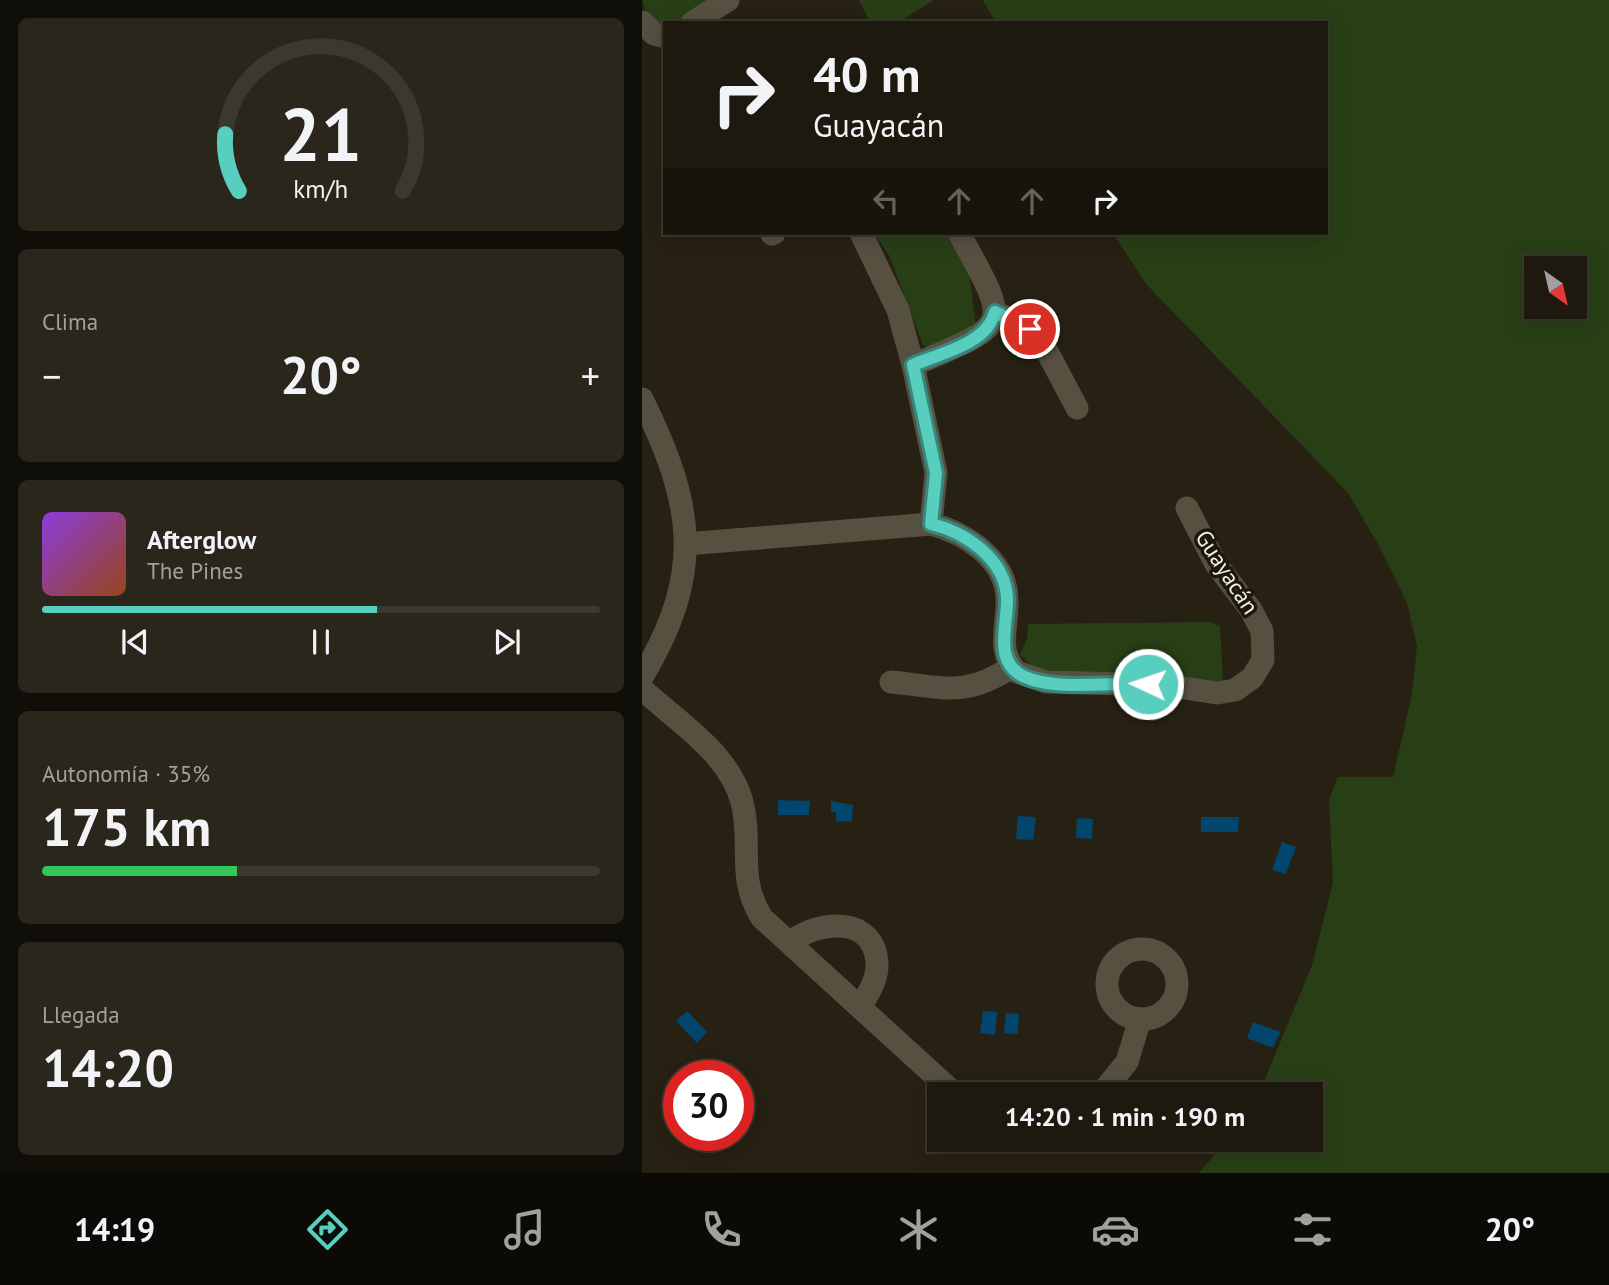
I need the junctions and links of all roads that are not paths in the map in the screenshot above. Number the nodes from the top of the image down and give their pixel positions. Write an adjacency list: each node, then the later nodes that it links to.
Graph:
1 (728, 0): 2 (street)
2 (695, 21)
3 (642, 22): 4 (street)
4 (663, 36)
5 (862, 235): 8 (street)
6 (960, 235): 7 (street)
7 (995, 312): 8 (street); 10 (street)
8 (913, 365): 12 (street)
9 (642, 399): 13 (street)
10 (1077, 408)
11 (1187, 508): 14 (street, Guayacán)
12 (931, 524): 13 (street); 14 (street)
13 (686, 544): 15 (street)
14 (1012, 667): 16 (street)
15 (642, 677)
16 (891, 682)
17 (642, 690): 18 (street)
18 (790, 943): 19 (street); 19 (street)
19 (861, 1006): 21 (street)
20 (1140, 1019): 22 (street)
21 (942, 1082)
22 (1110, 1082)

